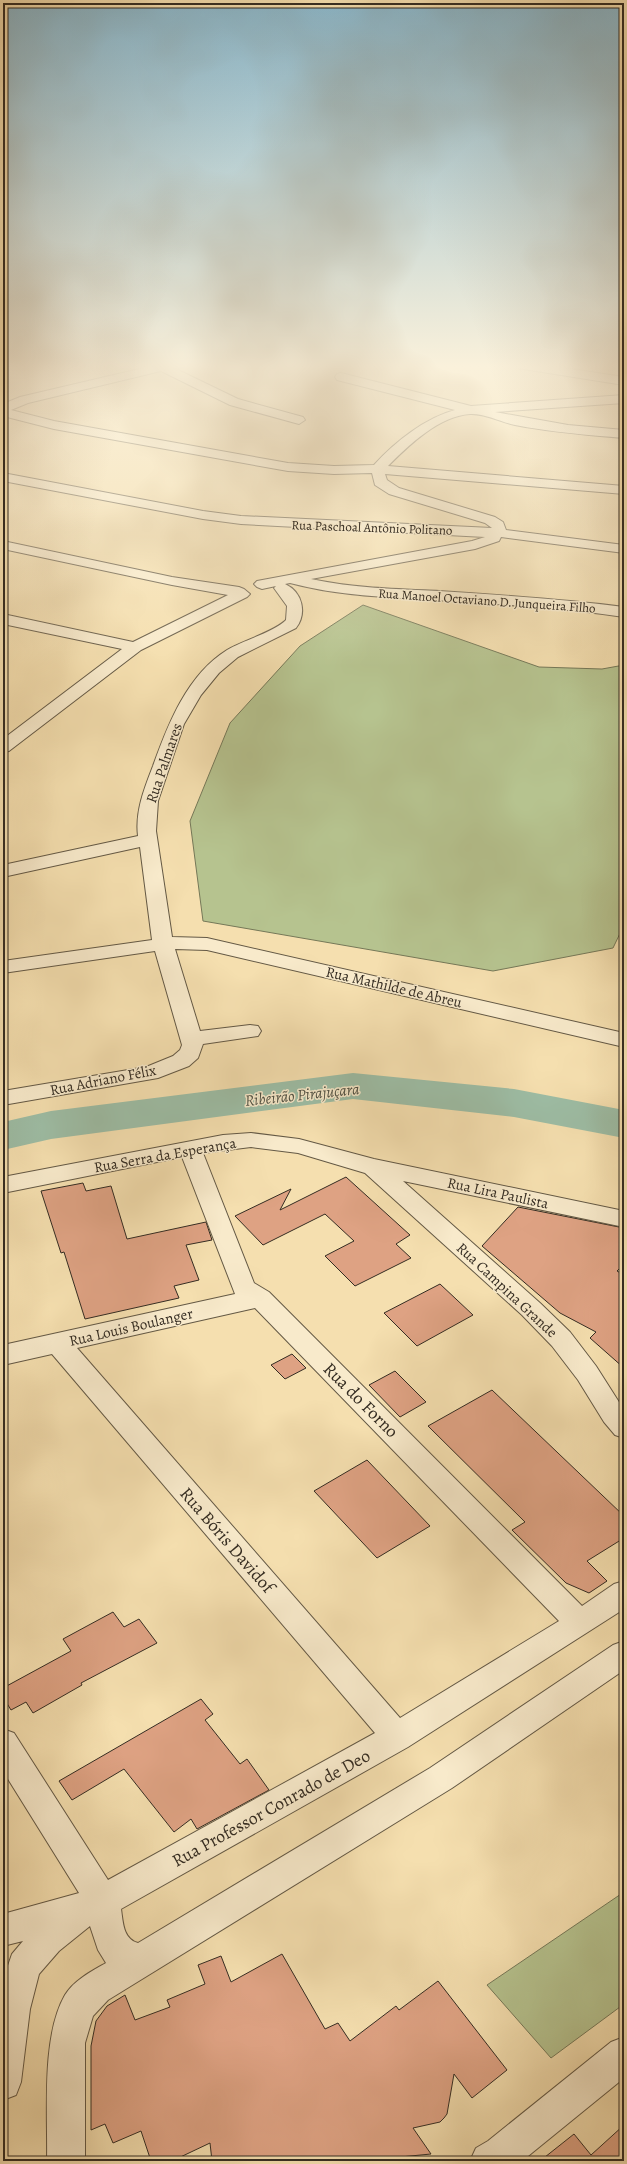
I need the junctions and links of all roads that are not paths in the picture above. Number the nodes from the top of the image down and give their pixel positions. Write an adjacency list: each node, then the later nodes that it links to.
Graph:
1 (277, 465): 3 (street)
2 (381, 465): 3 (street)
3 (378, 469): 5 (street); 6 (street)
4 (3, 477): 6 (street, Rua Paschoal Antônio Politano)
5 (624, 490)
6 (500, 532): 8 (street, Rua Paschoal Antônio Politano); 9 (street)
7 (3, 545): 9 (street, Rua Manoel Octaviano D. Junqueira Filho)
8 (624, 549)
9 (268, 588): 10 (street, Rua Manoel Octaviano D. Junqueira Filho); 12 (street); 14 (street, Rua Palmares)
10 (624, 612)
11 (3, 619): 12 (street)
12 (135, 647): 13 (street)
13 (3, 747)
14 (148, 840): 15 (street); 16 (street, Rua Palmares)
15 (3, 871)
16 (163, 944): 17 (street, Rua Mathilde de Abreu); 19 (street, Rua Mathilde de Abreu); 20 (street, Rua Palmares)
17 (3, 967)
18 (250, 1031): 20 (street)
19 (624, 1040)
20 (192, 1042): 21 (street, Rua Adriano Félix)
21 (3, 1098)
22 (190, 1148): 23 (street, Rua Serra da Esperança); 24 (street, Rua Serra da Esperança); 26 (street, Rua do Forno)
23 (373, 1167): 25 (street, Rua Lira Paulista); 29 (street, Rua Campina Grande)
24 (3, 1185)
25 (624, 1219)
26 (260, 1298): 27 (street, Rua Louis Boulanger); 31 (street, Rua do Forno)
27 (58, 1343): 28 (street, Rua Louis Boulanger); 33 (street, Rua Bóris Davidof)
28 (3, 1355)
29 (620, 1415)
30 (624, 1592): 31 (street, Rua Professor Conrado de Deo)
31 (580, 1623): 33 (street, Rua Professor Conrado de Deo)
32 (624, 1654): 37 (street)
33 (396, 1737): 35 (street, Rua Professor Conrado de Deo)
34 (3, 1743): 35 (street)
35 (104, 1903): 36 (street); 37 (street); 39 (street, Rua Professor Conrado de Deo)
36 (3, 1930)
37 (141, 1961): 40 (street)
38 (624, 2055): 41 (street)
39 (3, 2082)
40 (66, 2161)
41 (489, 2161)

